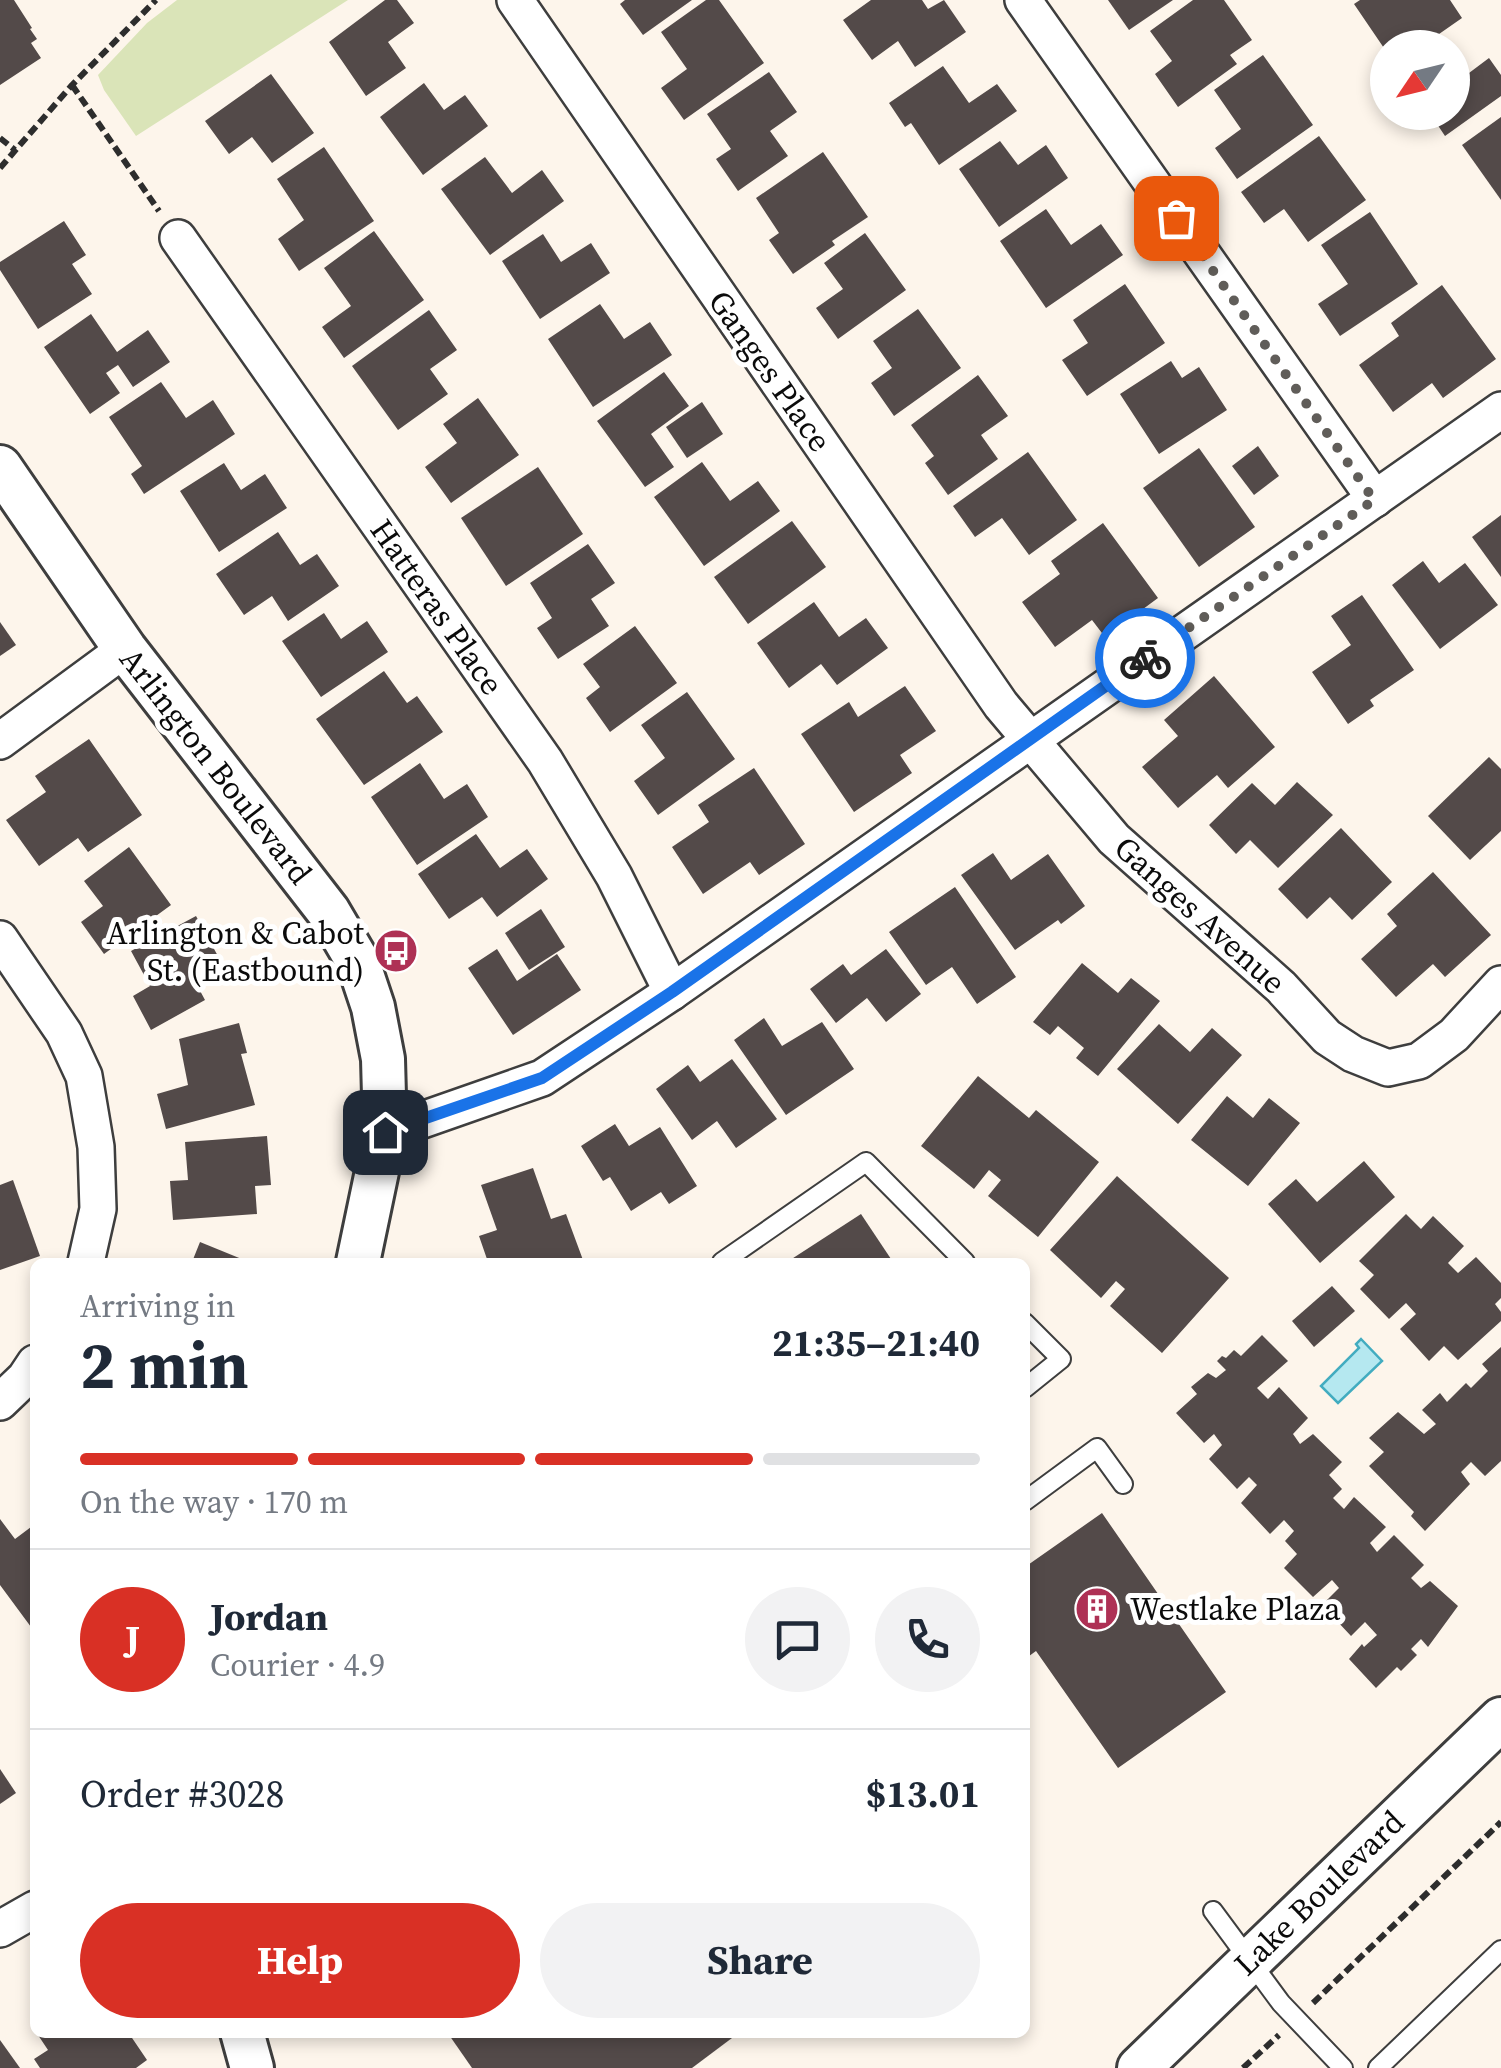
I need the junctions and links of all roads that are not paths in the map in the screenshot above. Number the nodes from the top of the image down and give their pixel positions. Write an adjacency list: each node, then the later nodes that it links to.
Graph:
1 (515, 0): 8 (street, Ganges Place)
2 (1022, 0): 6 (street)
3 (178, 238): 12 (street, Hatteras Place)
4 (1501, 410): 6 (street)
5 (0, 467): 7 (street, Arlington Boulevard)
6 (1374, 500): 8 (street)
7 (125, 649): 9 (street); 13 (street, Arlington Boulevard)
8 (1028, 739): 11 (street, Ganges Avenue); 12 (street)
9 (0, 741)
10 (0, 939): 14 (street)
11 (1501, 984)
12 (672, 992): 13 (street)
13 (385, 1132): 15 (street, Arlington Boulevard)
14 (87, 1258)
15 (359, 1258)
16 (728, 1258): 17 (lane)
17 (962, 1258)
18 (1030, 1328): 20 (lane)
19 (30, 1370): 21 (street)
20 (1030, 1384)
21 (0, 1402)
22 (1123, 1484): 23 (lane)
23 (1030, 1497)
24 (1501, 1719): 29 (street, Lake Boulevard)
25 (1213, 1910): 29 (lane)
26 (30, 1912): 27 (street)
27 (0, 1929)
28 (1501, 1950): 34 (lane)
29 (1249, 1960): 32 (street, Lake Boulevard); 33 (lane)
30 (244, 2038): 31 (street)
31 (252, 2068)
32 (1139, 2068)
33 (1343, 2068)
34 (1378, 2068)

